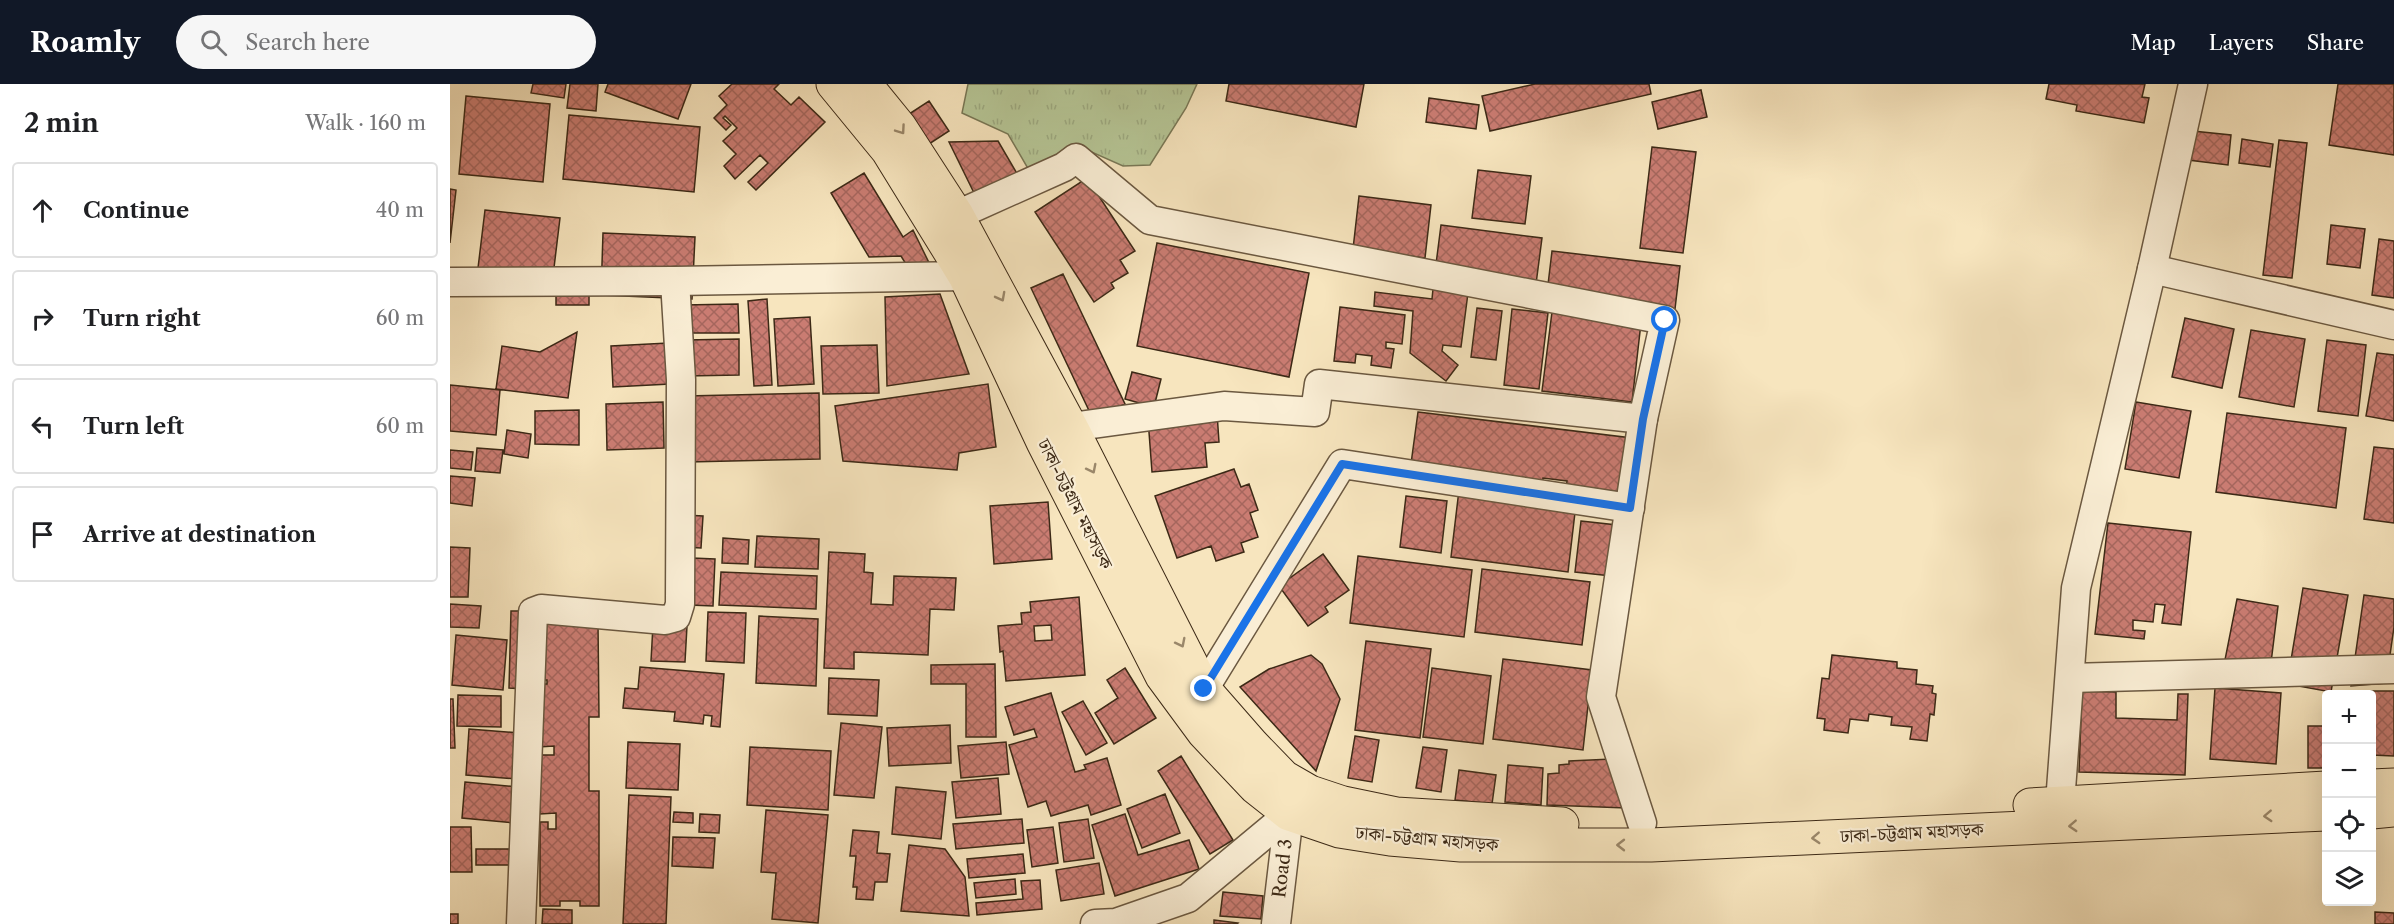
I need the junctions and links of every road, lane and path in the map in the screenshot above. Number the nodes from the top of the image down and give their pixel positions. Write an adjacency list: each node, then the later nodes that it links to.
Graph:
1 (833, 84): 6 (highway, ঢাকা-চট্টগ্রাম মহাসড়ক)
2 (865, 84): 4 (highway, ঢাকা-চট্টগ্রাম মহাসড়ক, one-way to 4)
3 (2193, 84): 5 (street)
4 (957, 216): 6 (highway, ঢাকা-চট্টগ্রাম মহাসড়ক); 10 (street)
5 (2152, 269): 9 (street); 14 (street)
6 (974, 270): 7 (street); 11 (highway, ঢাকা-চট্টগ্রাম মহাসড়ক, one-way to 11); 22 (highway, ঢাকা-চট্টগ্রাম মহাসড়ক)
7 (675, 281): 8 (street); 25 (street)
8 (450, 282)
9 (2394, 326)
10 (1643, 419): 11 (street); 12 (street)
11 (1071, 428): 15 (highway, ঢাকা-চট্টগ্রাম মহাসড়ক, one-way to 15)
12 (1630, 508): 15 (street); 24 (street)
13 (2394, 669): 14 (street)
14 (2070, 678): 19 (street)
15 (1204, 689): 24 (highway, ঢাকা-চট্টগ্রাম মহাসড়ক)
16 (2394, 785): 17 (highway)
17 (2376, 786)
18 (2322, 788): 19 (highway, ঢাকা-চট্টগ্রাম মহাসড়ক)
19 (2060, 803): 24 (highway, ঢাকা-চট্টগ্রাম মহাসড়ক)
20 (2394, 810): 21 (highway)
21 (2376, 812)
22 (1288, 814): 23 (highway, ঢাকা-চট্টগ্রাম মহাসড়ক, one-way to 22); 26 (street); 27 (street, Road 3)
23 (2322, 814)
24 (1642, 823)
25 (521, 924)
26 (1095, 924)
27 (1276, 924)

